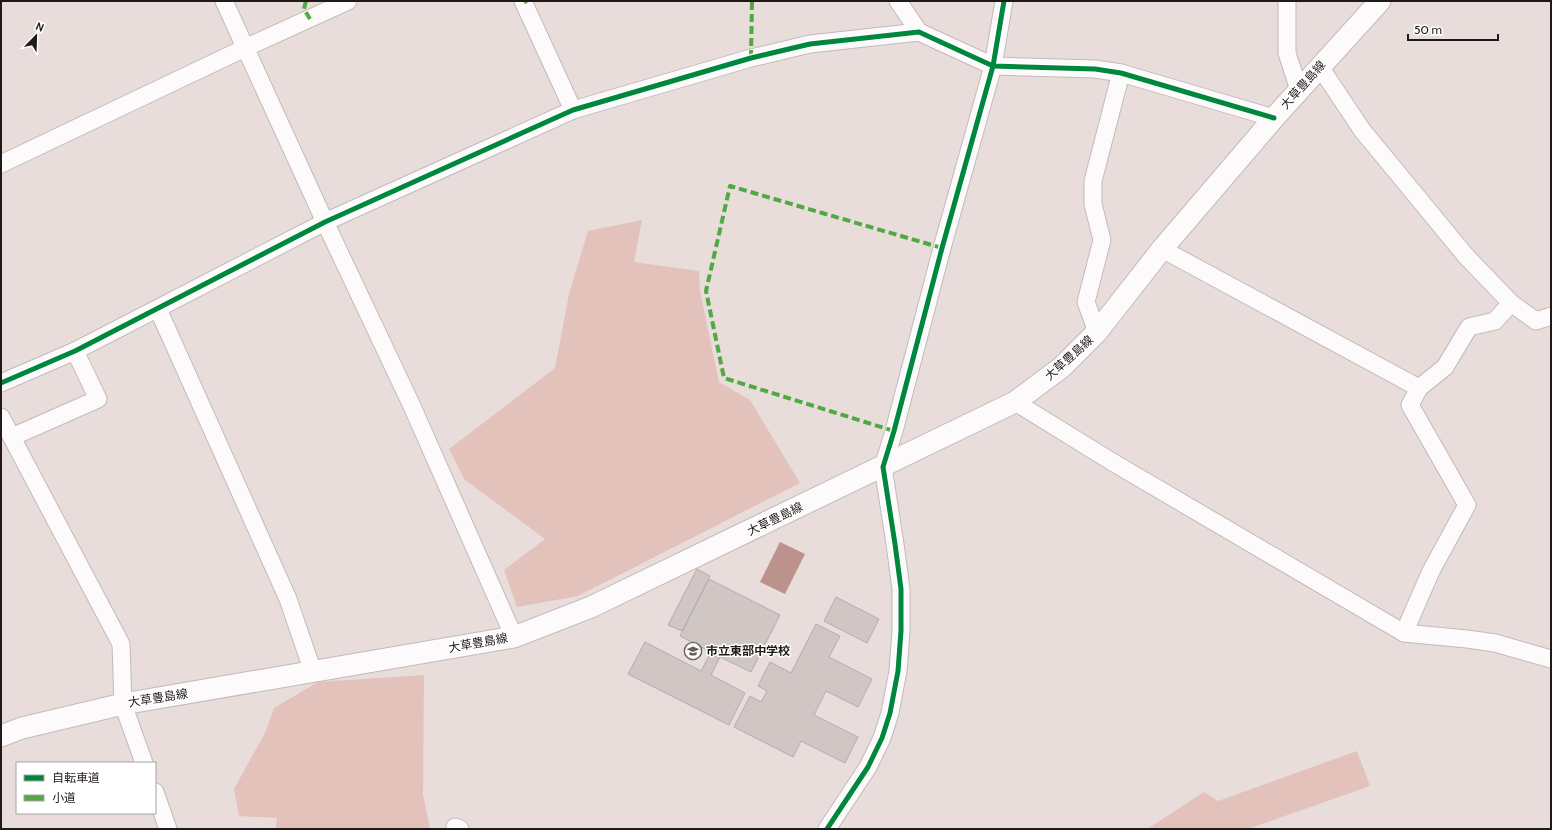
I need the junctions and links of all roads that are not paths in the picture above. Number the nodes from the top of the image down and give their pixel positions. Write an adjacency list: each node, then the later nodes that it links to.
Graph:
1 (224, 1): 9 (street)
2 (348, 1): 9 (street)
3 (523, 1): 14 (street)
4 (898, 1): 8 (street)
5 (1004, 1): 10 (street)
6 (1287, 1): 13 (street)
7 (1380, 1): 11 (main road, 大草豊島線)
8 (919, 32): 10 (street); 14 (street)
9 (245, 48): 16 (street); 17 (street)
10 (993, 66): 12 (street); 29 (street)
11 (1320, 67): 13 (main road, 大草豊島線); 19 (street)
12 (1121, 74): 15 (street); 22 (street)
13 (1299, 90): 15 (main road, 大草豊島線)
14 (573, 110): 17 (street)
15 (1274, 118): 18 (main road, 大草豊島線)
16 (1, 164)
17 (325, 222): 20 (street); 31 (street)
18 (1162, 249): 22 (main road, 大草豊島線); 25 (street)
19 (1511, 303): 21 (street); 25 (street)
20 (158, 309): 23 (street); 33 (street)
21 (1551, 316)
22 (1096, 332): 26 (main road, 大草豊島線)
23 (75, 351): 24 (street); 28 (street)
24 (1, 383)
25 (1418, 388): 30 (street)
26 (1014, 402): 29 (main road, 大草豊島線); 30 (street)
27 (1, 417): 28 (street)
28 (12, 437): 34 (street)
29 (883, 467): 31 (main road, 大草豊島線); 39 (street)
30 (1404, 633): 32 (street)
31 (514, 637): 33 (main road, 大草豊島線)
32 (1551, 659)
33 (313, 672): 34 (main road, 大草豊島線)
34 (123, 704): 35 (main road, 大草豊島線); 36 (street)
35 (1, 736)
36 (144, 762)
37 (156, 795): 38 (street)
38 (168, 829)
39 (827, 829)

